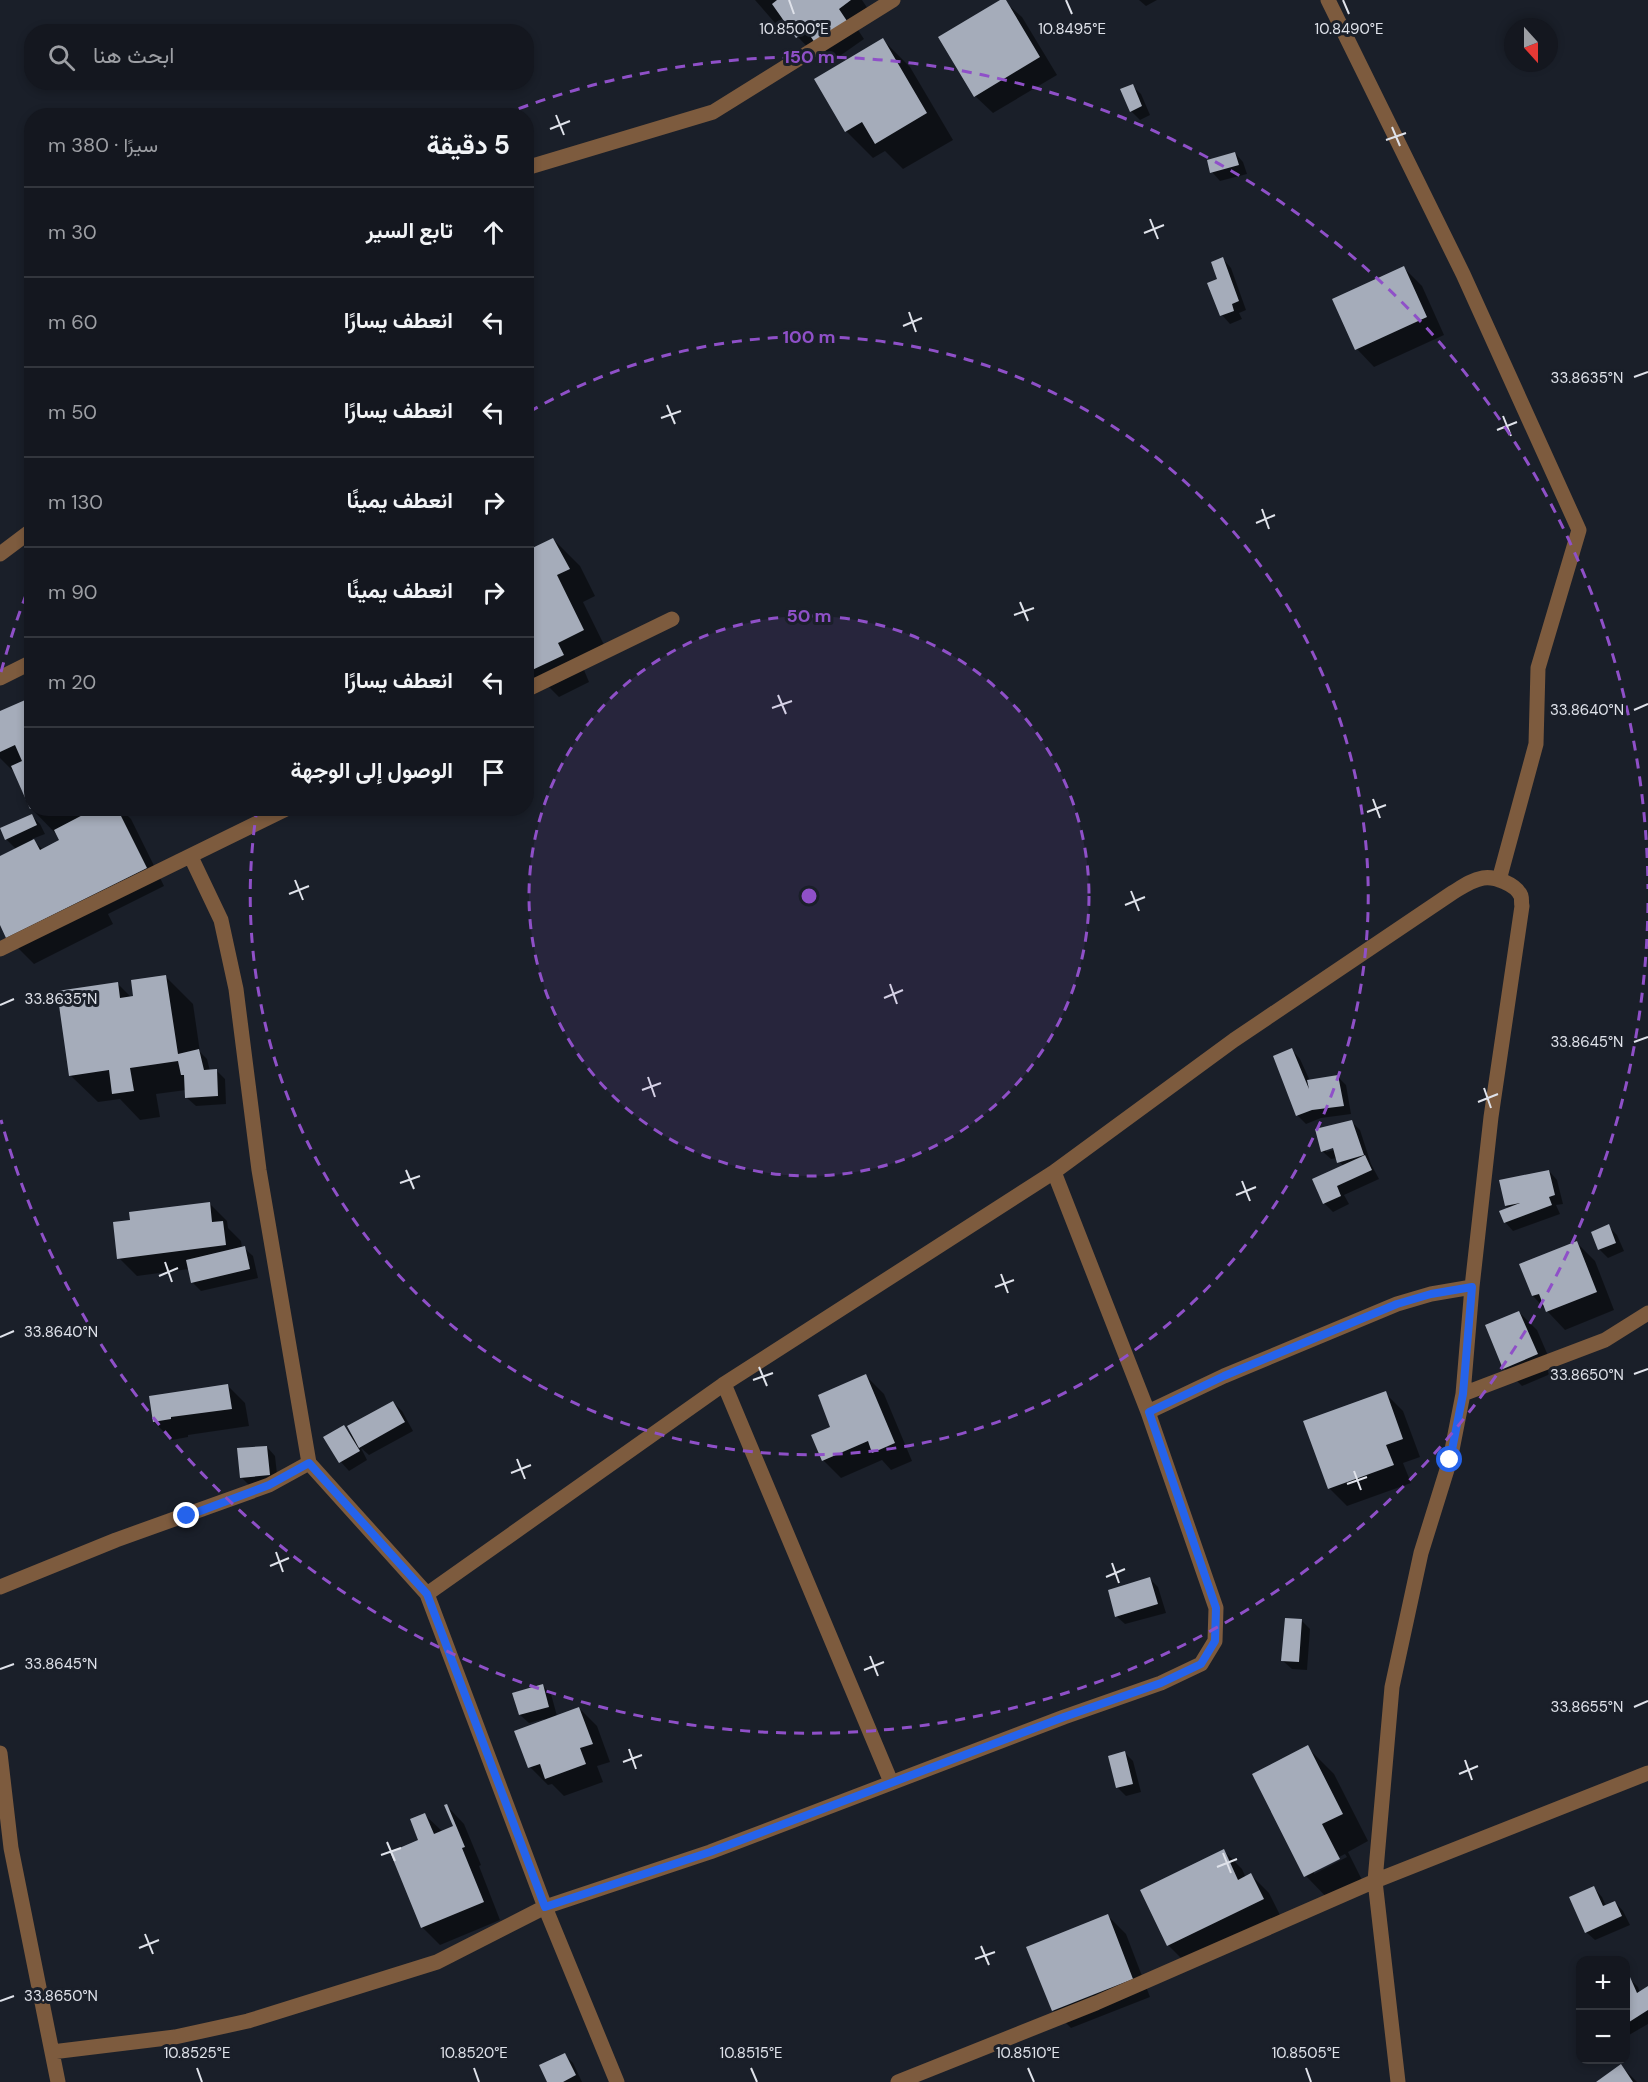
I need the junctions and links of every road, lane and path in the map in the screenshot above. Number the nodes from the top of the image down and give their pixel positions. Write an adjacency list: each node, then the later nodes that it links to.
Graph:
1 (893, 0): 3 (street)
2 (1328, 0): 12 (street)
3 (534, 166)
4 (24, 536): 5 (street)
5 (0, 554)
6 (672, 618): 9 (street)
7 (24, 666): 8 (street)
8 (0, 678)
9 (534, 686)
10 (272, 816): 11 (street)
11 (191, 857): 13 (street); 20 (street)
12 (1499, 880): 14 (street); 15 (street)
13 (0, 949)
14 (1054, 1172): 17 (street); 19 (street)
15 (1472, 1287): 18 (street); 19 (street)
16 (1648, 1314): 18 (street)
17 (724, 1384): 22 (street); 25 (street)
18 (1463, 1394): 26 (street)
19 (1149, 1412): 25 (street)
20 (309, 1463): 21 (street); 22 (street)
21 (0, 1587)
22 (427, 1594): 27 (street)
23 (0, 1753): 28 (street)
24 (1648, 1773): 26 (street)
25 (891, 1782): 27 (street)
26 (1375, 1881): 31 (street); 32 (street)
27 (545, 1907): 28 (street); 30 (street)
28 (52, 2052): 29 (street)
29 (58, 2082)
30 (617, 2082)
31 (898, 2082)
32 (1398, 2082)

